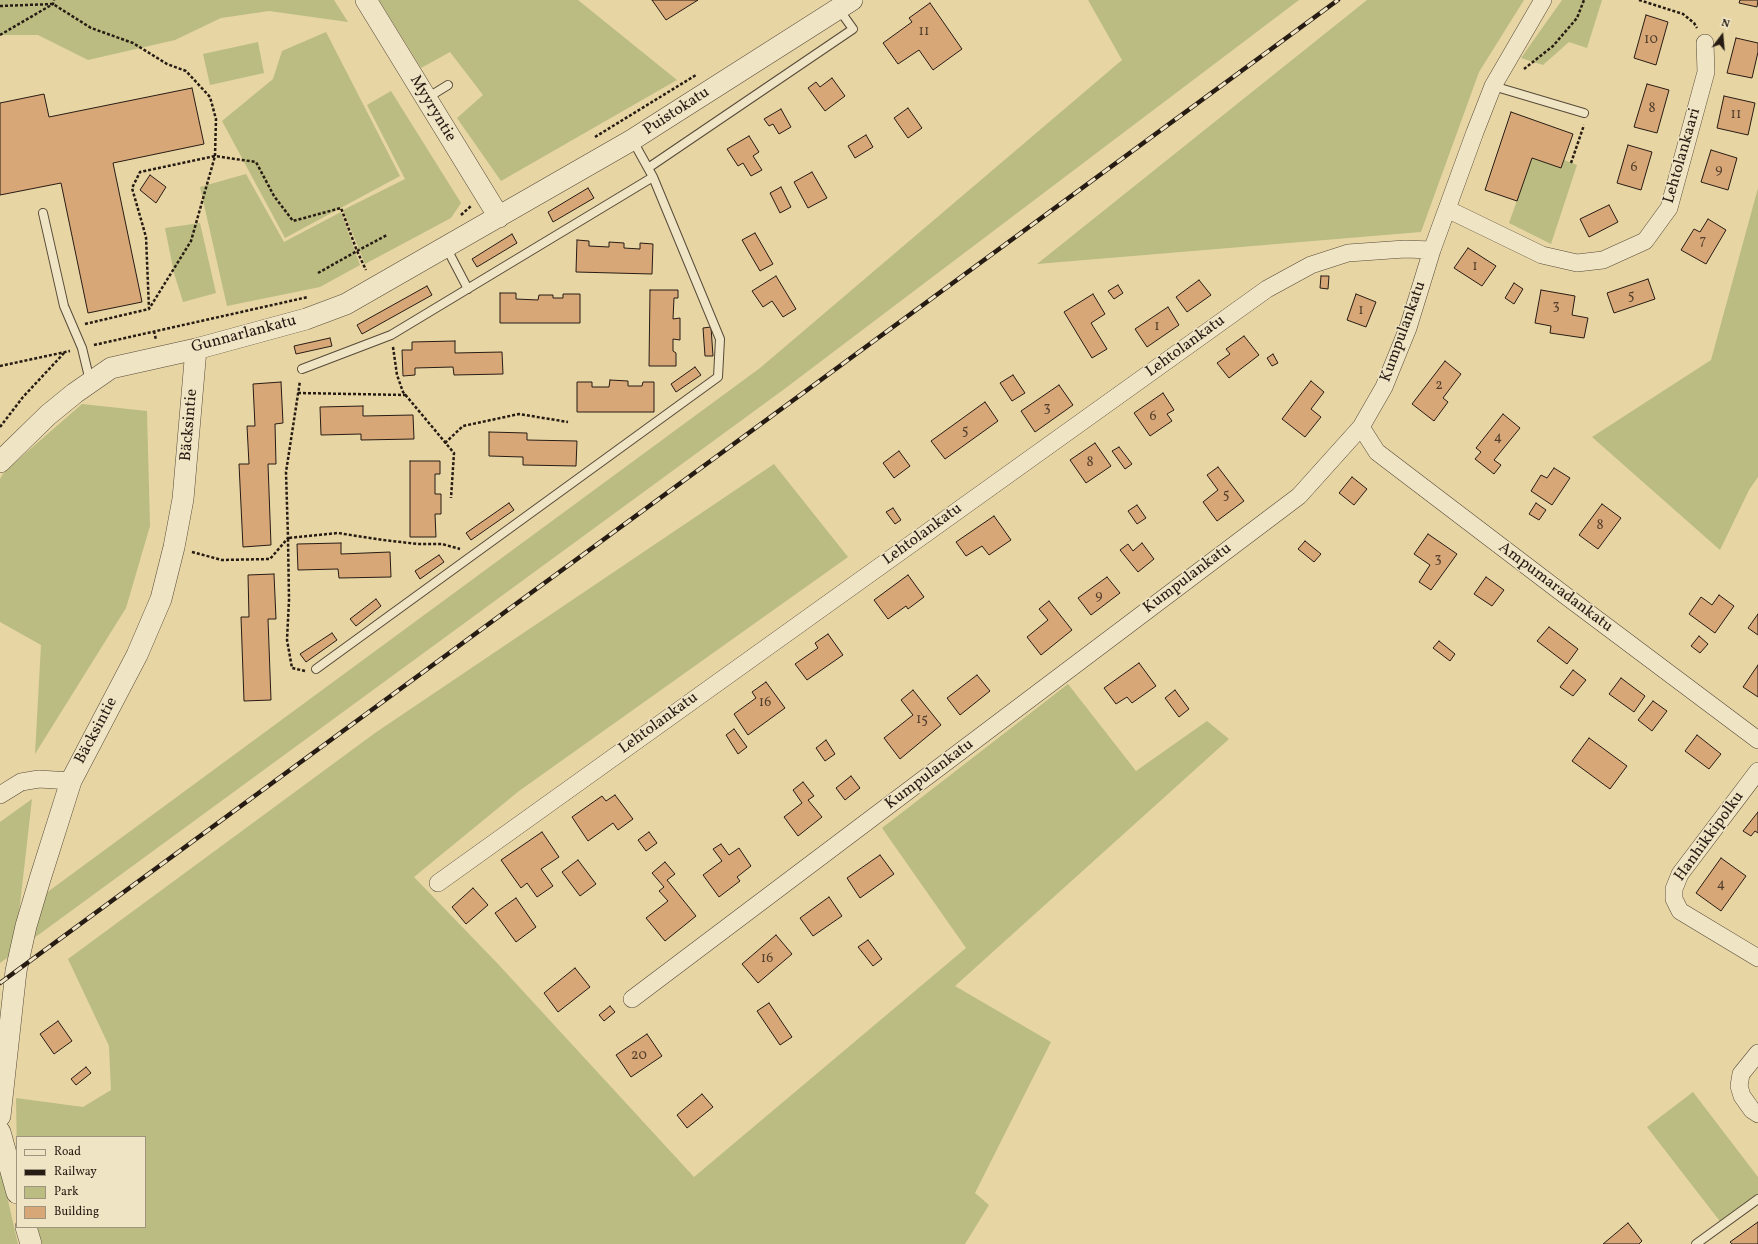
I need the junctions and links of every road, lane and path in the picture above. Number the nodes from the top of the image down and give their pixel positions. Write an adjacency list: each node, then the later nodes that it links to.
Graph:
1 (54, 0): 6 (path)
2 (366, 0): 14 (street, Myyryntie)
3 (1543, 0): 12 (street, Kumpulankatu)
4 (1584, 0): 12 (path)
5 (1640, 0): 10 (path)
6 (53, 4): 8 (path); 9 (path); 18 (path)
7 (845, 4): 17 (street, Puistokatu); 20 (lane)
8 (0, 6)
9 (0, 34)
10 (1705, 43): 23 (street, Lehtolankaari)
11 (697, 74): 16 (path)
12 (1495, 82): 15 (lane); 23 (street, Kumpulankatu)
13 (448, 85): 14 (lane)
14 (426, 99): 22 (street, Myyryntie)
15 (1584, 113): 19 (path)
16 (590, 140)
17 (632, 140): 20 (lane); 26 (street, Puistokatu)
18 (215, 156): 30 (path); 37 (path); 37 (path)
19 (1571, 163)
20 (648, 168): 21 (lane)
21 (653, 177): 35 (lane); 56 (lane)
22 (485, 196): 25 (path); 26 (street, Myyryntie)
23 (1447, 209): 29 (street, Kumpulankatu)
24 (43, 213): 38 (lane)
25 (460, 216)
26 (499, 217): 28 (street, Gunnarlankatu)
27 (387, 235): 30 (path)
28 (446, 248): 35 (lane); 41 (street, Gunnarlankatu)
29 (1432, 250): 50 (street, Kumpulankatu); 62 (street, Lehtolankatu)
30 (357, 251): 32 (path); 33 (path)
31 (373, 266): 32 (path)
32 (366, 270): 34 (path)
33 (318, 273)
34 (360, 273)
35 (468, 289): 39 (lane)
36 (316, 295): 40 (path)
37 (149, 309): 38 (path)
38 (73, 326): 40 (lane)
39 (391, 335): 44 (lane); 47 (path)
40 (82, 348): 42 (path); 45 (lane)
41 (196, 349): 45 (street, Gunnarlankatu); 55 (street, Bäcksintie)
42 (65, 352): 43 (path); 49 (path)
43 (0, 366)
44 (302, 369): 46 (path)
45 (90, 382): 52 (street, Gunnarlankatu)
46 (298, 393): 47 (path); 54 (path)
47 (406, 395): 51 (path)
48 (568, 422): 51 (path)
49 (0, 427)
50 (1361, 428): 58 (street, Ampumaradankatu); 64 (street, Kumpulankatu)
51 (445, 442): 53 (path)
52 (0, 462)
53 (452, 498)
54 (288, 538): 55 (path); 56 (path); 57 (path)
55 (174, 547): 60 (street, Bäcksintie)
56 (468, 559): 57 (lane)
57 (316, 669)
58 (1758, 740)
59 (1758, 771): 63 (street, Hanhikkipolku)
60 (71, 781): 61 (street); 67 (street, Bäcksintie)
61 (0, 795)
62 (438, 883)
63 (1758, 958)
64 (632, 999)
65 (1758, 1053): 66 (street)
66 (1758, 1114)
67 (0, 1116)
68 (0, 1132): 69 (street)
69 (16, 1190)
70 (1758, 1198): 73 (lane)
71 (26, 1228): 72 (street)
72 (31, 1244)
73 (1696, 1244)

